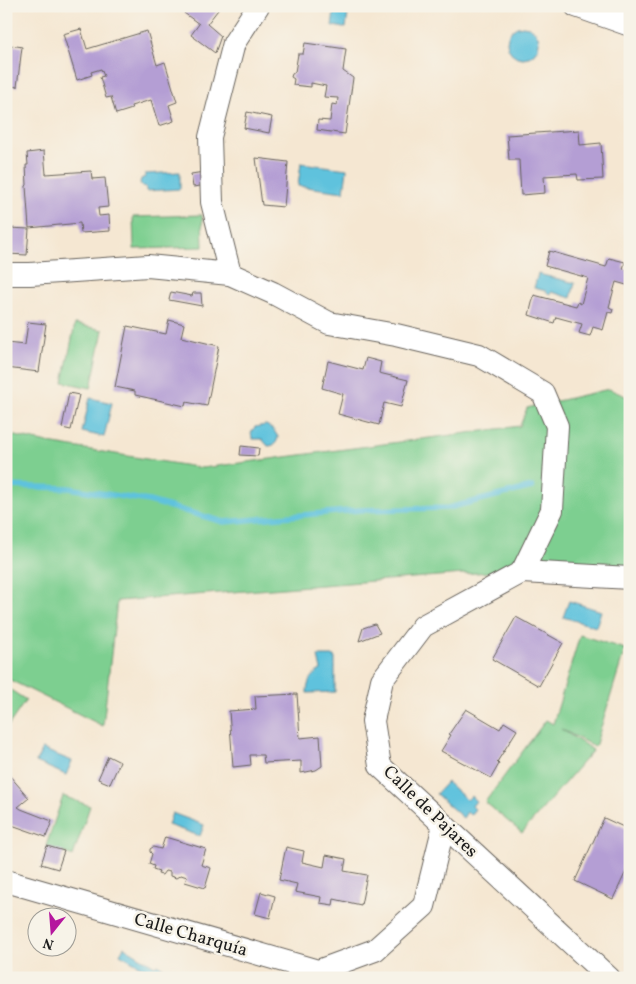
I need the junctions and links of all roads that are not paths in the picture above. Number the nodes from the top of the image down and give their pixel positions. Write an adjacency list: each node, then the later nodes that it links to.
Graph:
1 (258, 6): 5 (street)
2 (576, 6): 3 (street)
3 (630, 25)
4 (6, 274): 5 (street)
5 (230, 274): 6 (street)
6 (522, 572): 7 (street); 8 (street, Calle de Pajares)
7 (630, 578)
8 (444, 825): 9 (street, Calle Charquía); 10 (street, Calle de Pajares)
9 (6, 881)
10 (609, 978)

